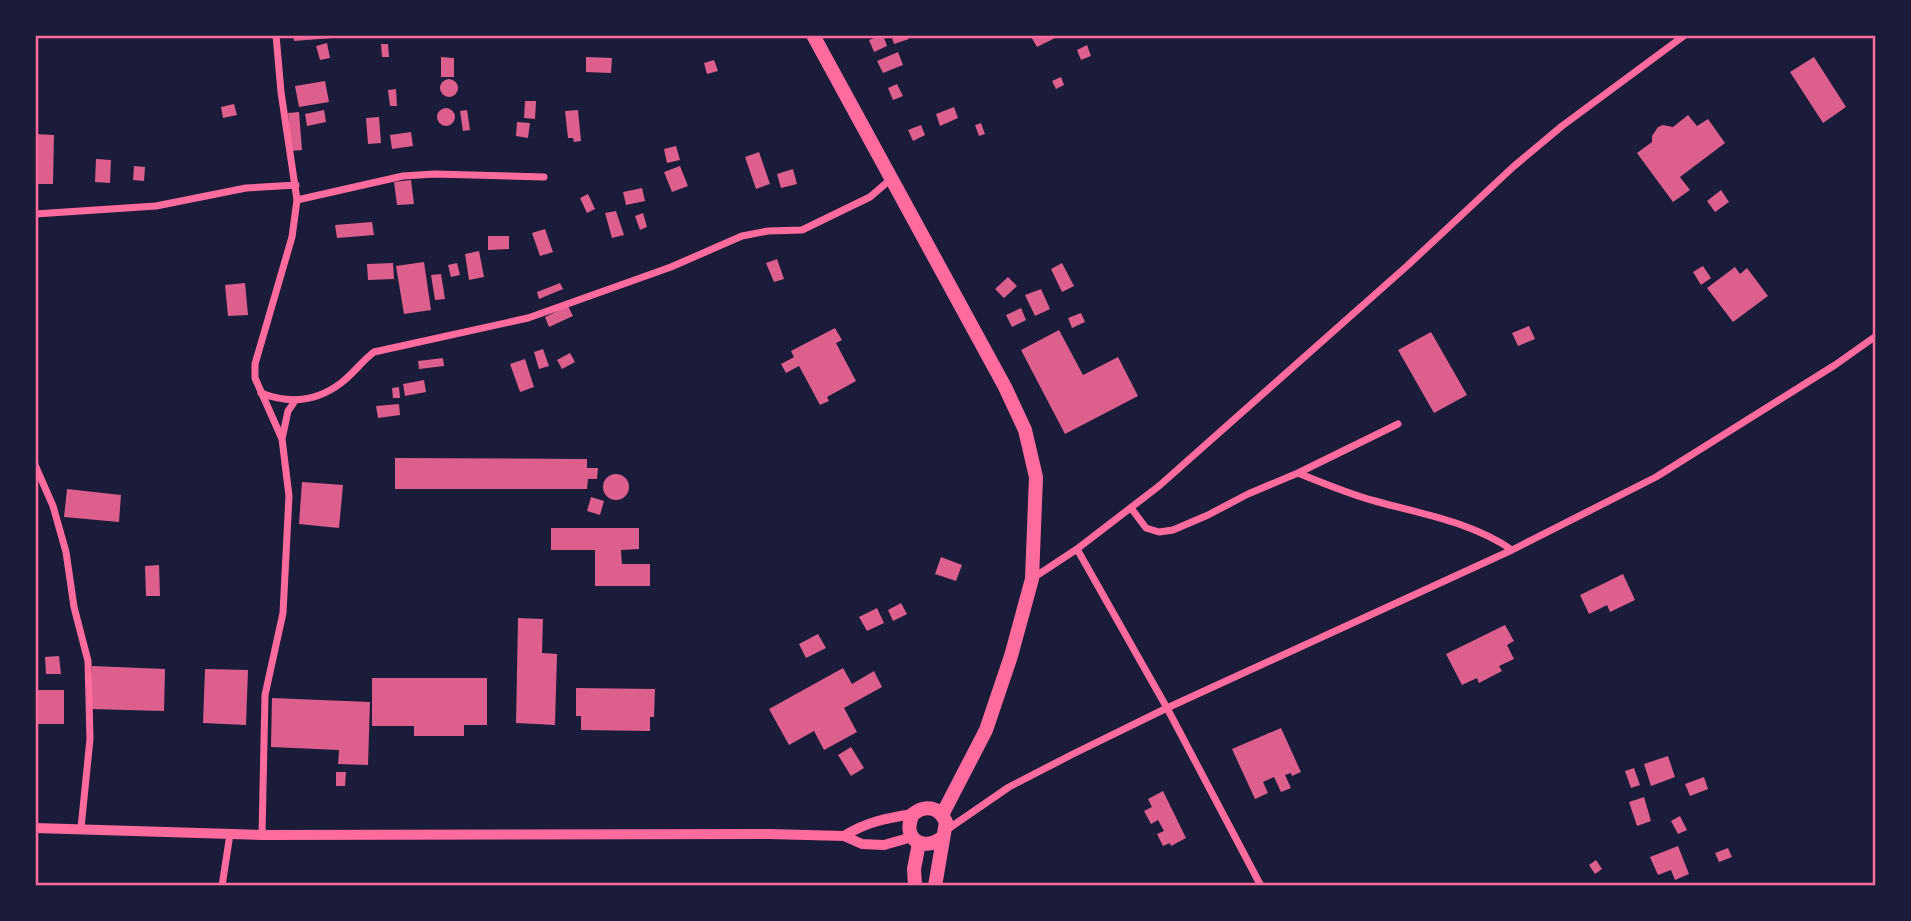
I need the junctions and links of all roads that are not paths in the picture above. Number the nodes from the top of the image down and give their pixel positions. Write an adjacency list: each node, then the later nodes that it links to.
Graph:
1 (276, 35): 6 (street)
2 (813, 35): 5 (highway)
3 (1685, 35): 16 (street)
4 (544, 177): 7 (street)
5 (891, 179): 11 (street); 19 (highway)
6 (296, 185): 7 (street); 8 (street)
7 (297, 200): 10 (street)
8 (35, 214)
9 (1876, 336): 18 (street)
10 (260, 392): 11 (street); 13 (street)
11 (295, 401): 13 (street)
12 (1398, 424): 15 (street)
13 (282, 439): 27 (street)
14 (35, 465): 24 (street)
15 (1298, 473): 16 (street); 18 (street)
16 (1131, 508): 17 (street)
17 (1077, 549): 19 (street); 20 (street)
18 (1512, 550): 20 (street)
19 (1032, 579): 22 (highway)
20 (1167, 708): 26 (street); 33 (street)
21 (913, 814): 22 (highway); 28 (street); 29 (highway)
22 (942, 815): 26 (highway)
23 (35, 828): 24 (street)
24 (81, 828): 25 (street)
25 (230, 834): 27 (street); 30 (street)
26 (944, 834): 29 (highway); 32 (highway)
27 (262, 835): 28 (street)
28 (844, 836): 29 (street)
29 (915, 840): 31 (highway)
30 (222, 886)
31 (915, 886)
32 (935, 886)
33 (1261, 886)

